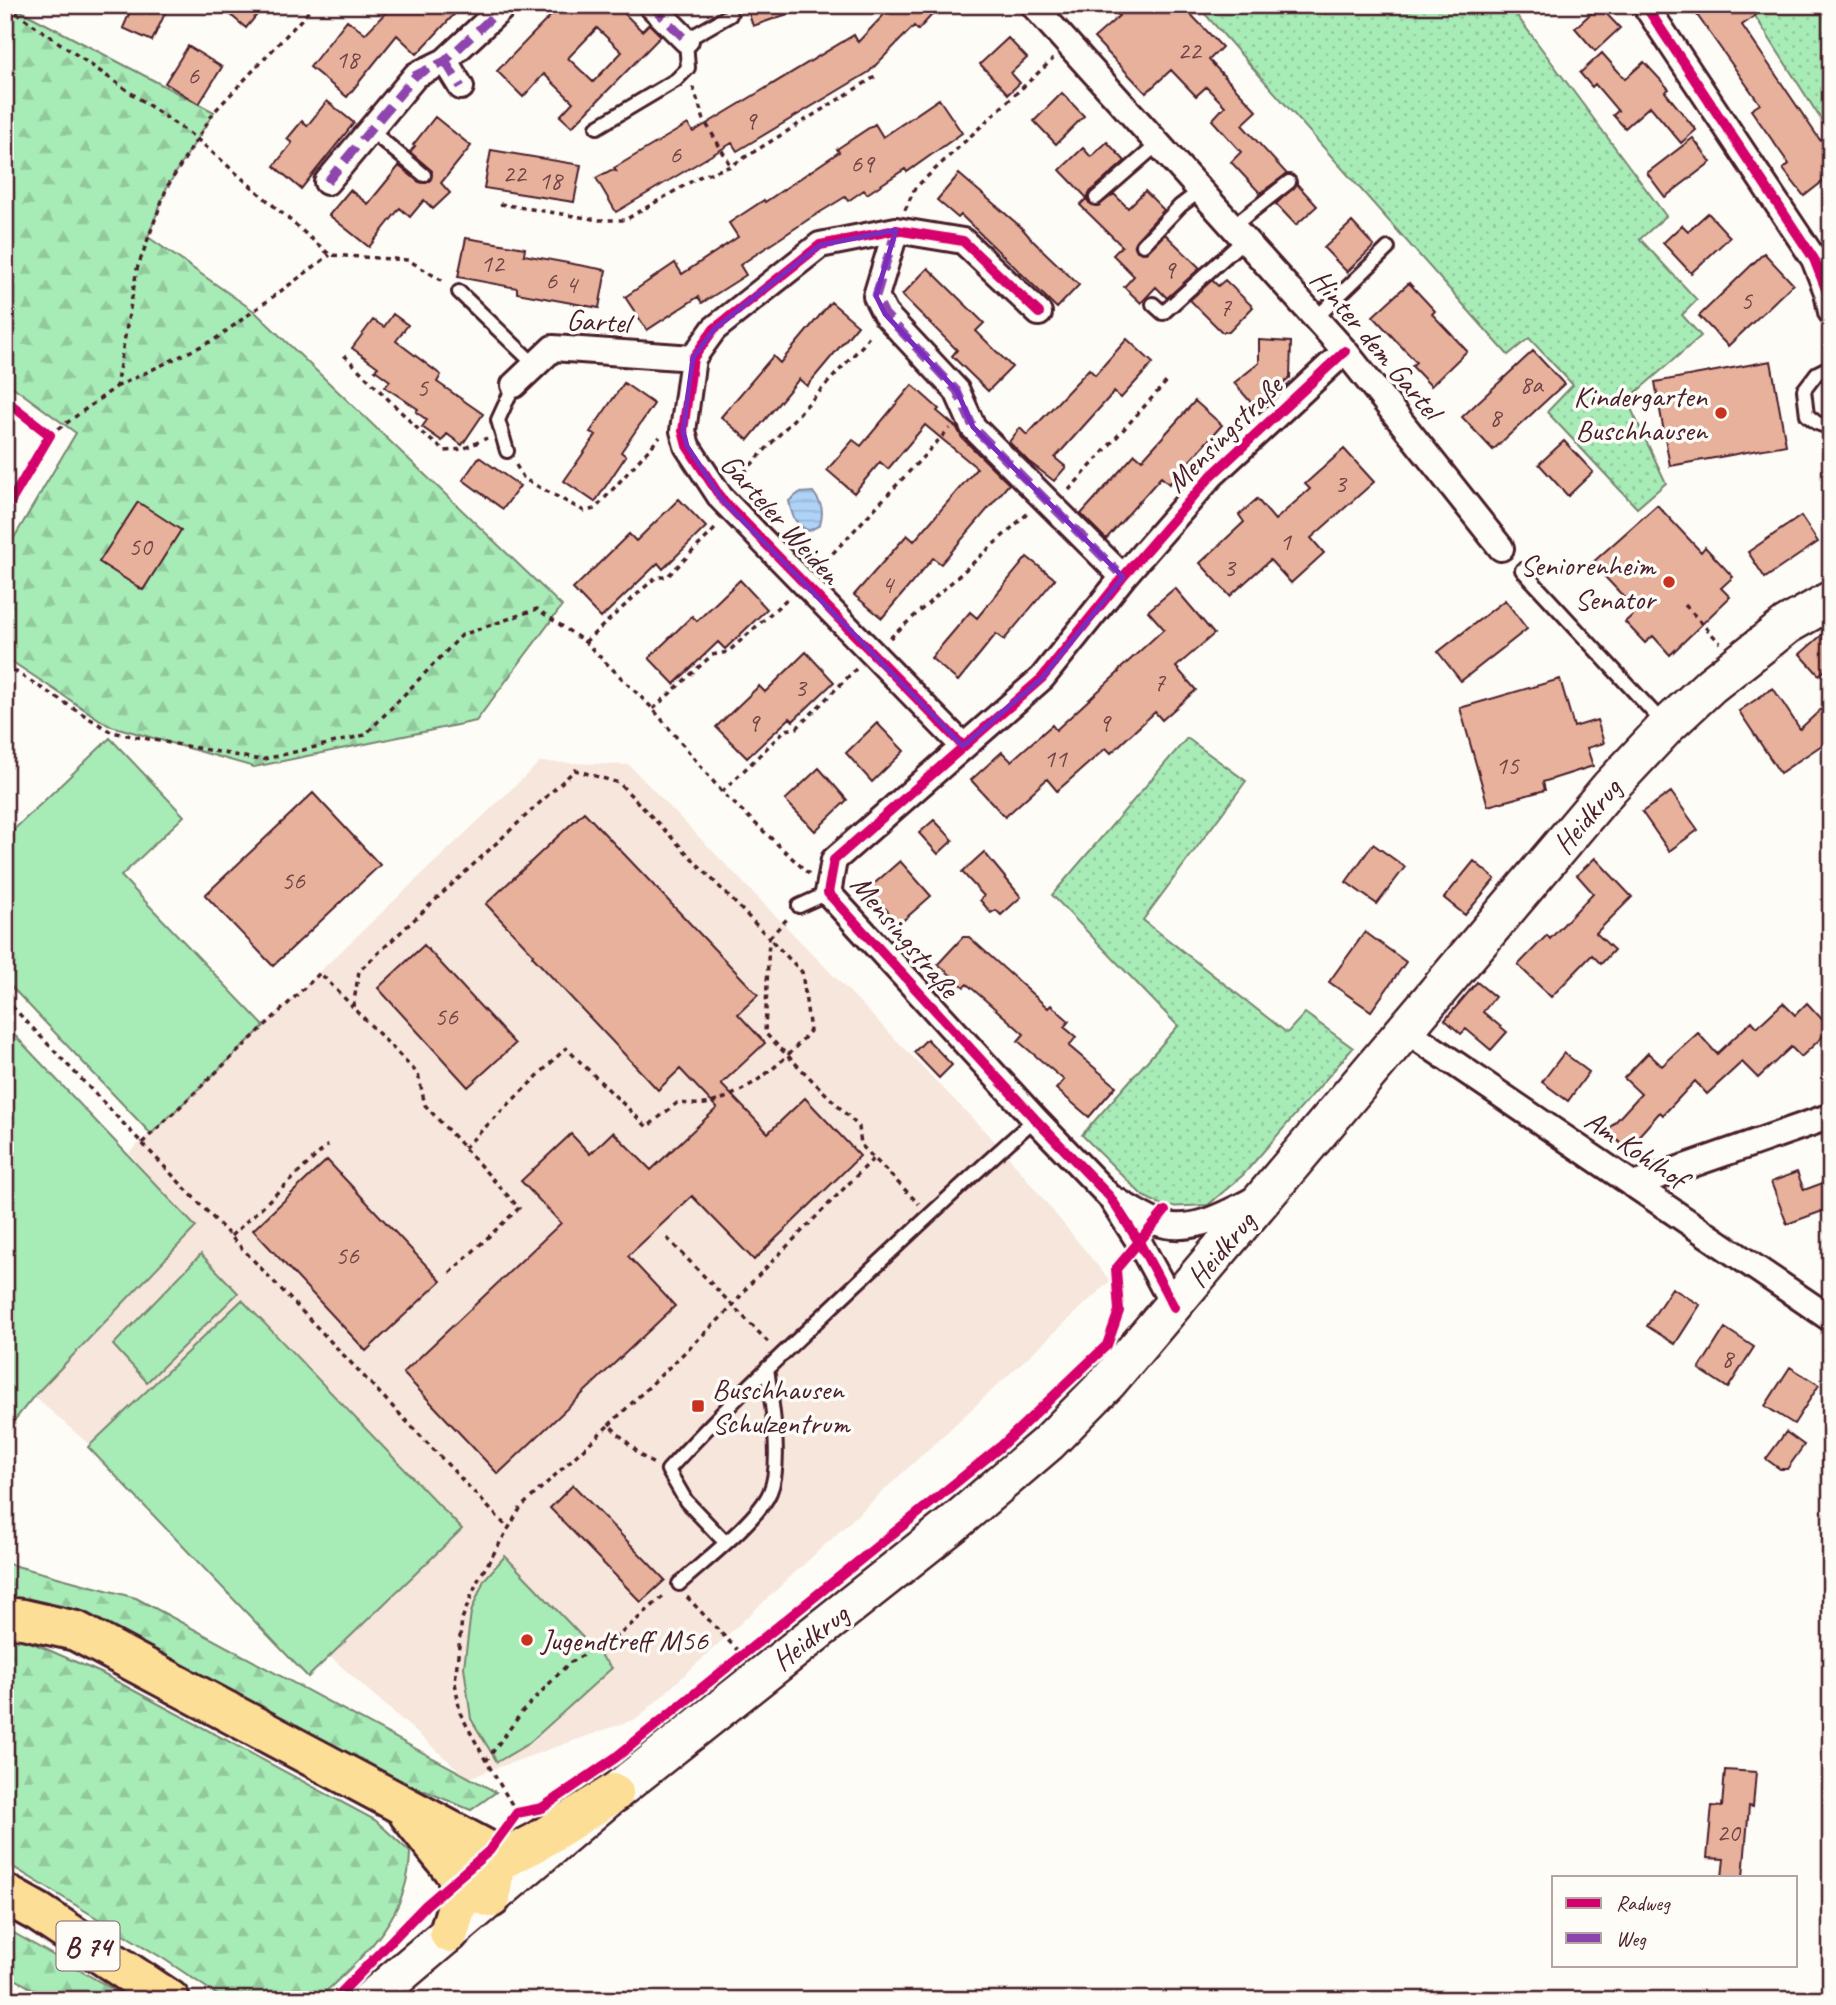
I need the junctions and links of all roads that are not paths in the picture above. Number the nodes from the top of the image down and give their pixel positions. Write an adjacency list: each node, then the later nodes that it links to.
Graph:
1 (505, 5): 7 (street)
2 (651, 5): 6 (street)
3 (1033, 5): 11 (street, Hinter dem Gartel)
4 (1645, 5): 22 (street)
5 (730, 15): 6 (lane)
6 (686, 40): 9 (lane)
7 (445, 61): 8 (street); 10 (street)
8 (461, 87)
9 (597, 127)
10 (370, 130): 12 (lane); 14 (street)
11 (1159, 144): 15 (street, Hinter dem Gartel); 16 (lane)
12 (424, 175)
13 (1289, 181): 18 (lane)
14 (327, 182)
15 (1201, 190): 18 (street, Hinter dem Gartel); 19 (lane)
16 (1096, 198)
17 (896, 230): 24 (street); 27 (street); 35 (street)
18 (1239, 233): 23 (lane); 25 (street, Hinter dem Gartel)
19 (1143, 245)
20 (1388, 248): 25 (lane)
21 (459, 292): 28 (lane)
22 (1829, 298)
23 (1153, 304)
24 (1038, 313)
25 (1316, 318): 26 (street, Hinter dem Gartel)
26 (1345, 351): 33 (street, Hinter dem Gartel); 35 (street, Mensingstraße)
27 (693, 358): 28 (street, Gartel); 38 (street, Garteler Weiden)
28 (534, 364): 30 (street, Gartel)
29 (1831, 366): 31 (lane)
30 (514, 386): 32 (lane)
31 (1831, 428)
32 (507, 450)
33 (1501, 548)
34 (1522, 570): 37 (lane)
35 (1123, 577): 38 (street, Mensingstraße)
36 (1831, 600): 37 (main road, Heidkrug)
37 (1667, 726): 41 (main road, Heidkrug)
38 (963, 746): 39 (street, Mensingstraße)
39 (828, 893): 40 (lane); 43 (street, Mensingstraße)
40 (799, 906)
41 (1406, 1031): 44 (street, Am Kohlhof); 45 (main road, Heidkrug)
42 (1831, 1116): 44 (street)
43 (1035, 1119): 46 (street, Mensingstraße); 49 (lane)
44 (1633, 1185): 48 (street, Am Kohlhof)
45 (1269, 1191): 46 (street, Mensingstraße); 47 (main road, Heidkrug)
46 (1110, 1197): 47 (street, Mensingstraße)
47 (1174, 1307): 53 (main road, Heidkrug)
48 (1831, 1319)
49 (767, 1368): 50 (lane); 50 (lane)
50 (725, 1542): 51 (lane)
51 (678, 1584)
52 (5, 1617): 54 (main road)
53 (614, 1793): 55 (main road); 58 (main road, Heidkrug)
54 (401, 1805): 55 (main road); 56 (main road)
55 (489, 1851): 58 (main road)
56 (458, 1877): 58 (main road); 59 (main road)
57 (5, 1894): 60 (main road, B 74)
58 (491, 1898): 59 (main road, Heidkrug)
59 (449, 1933): 61 (main road, Heidkrug)
60 (170, 2000)
61 (370, 2000)

